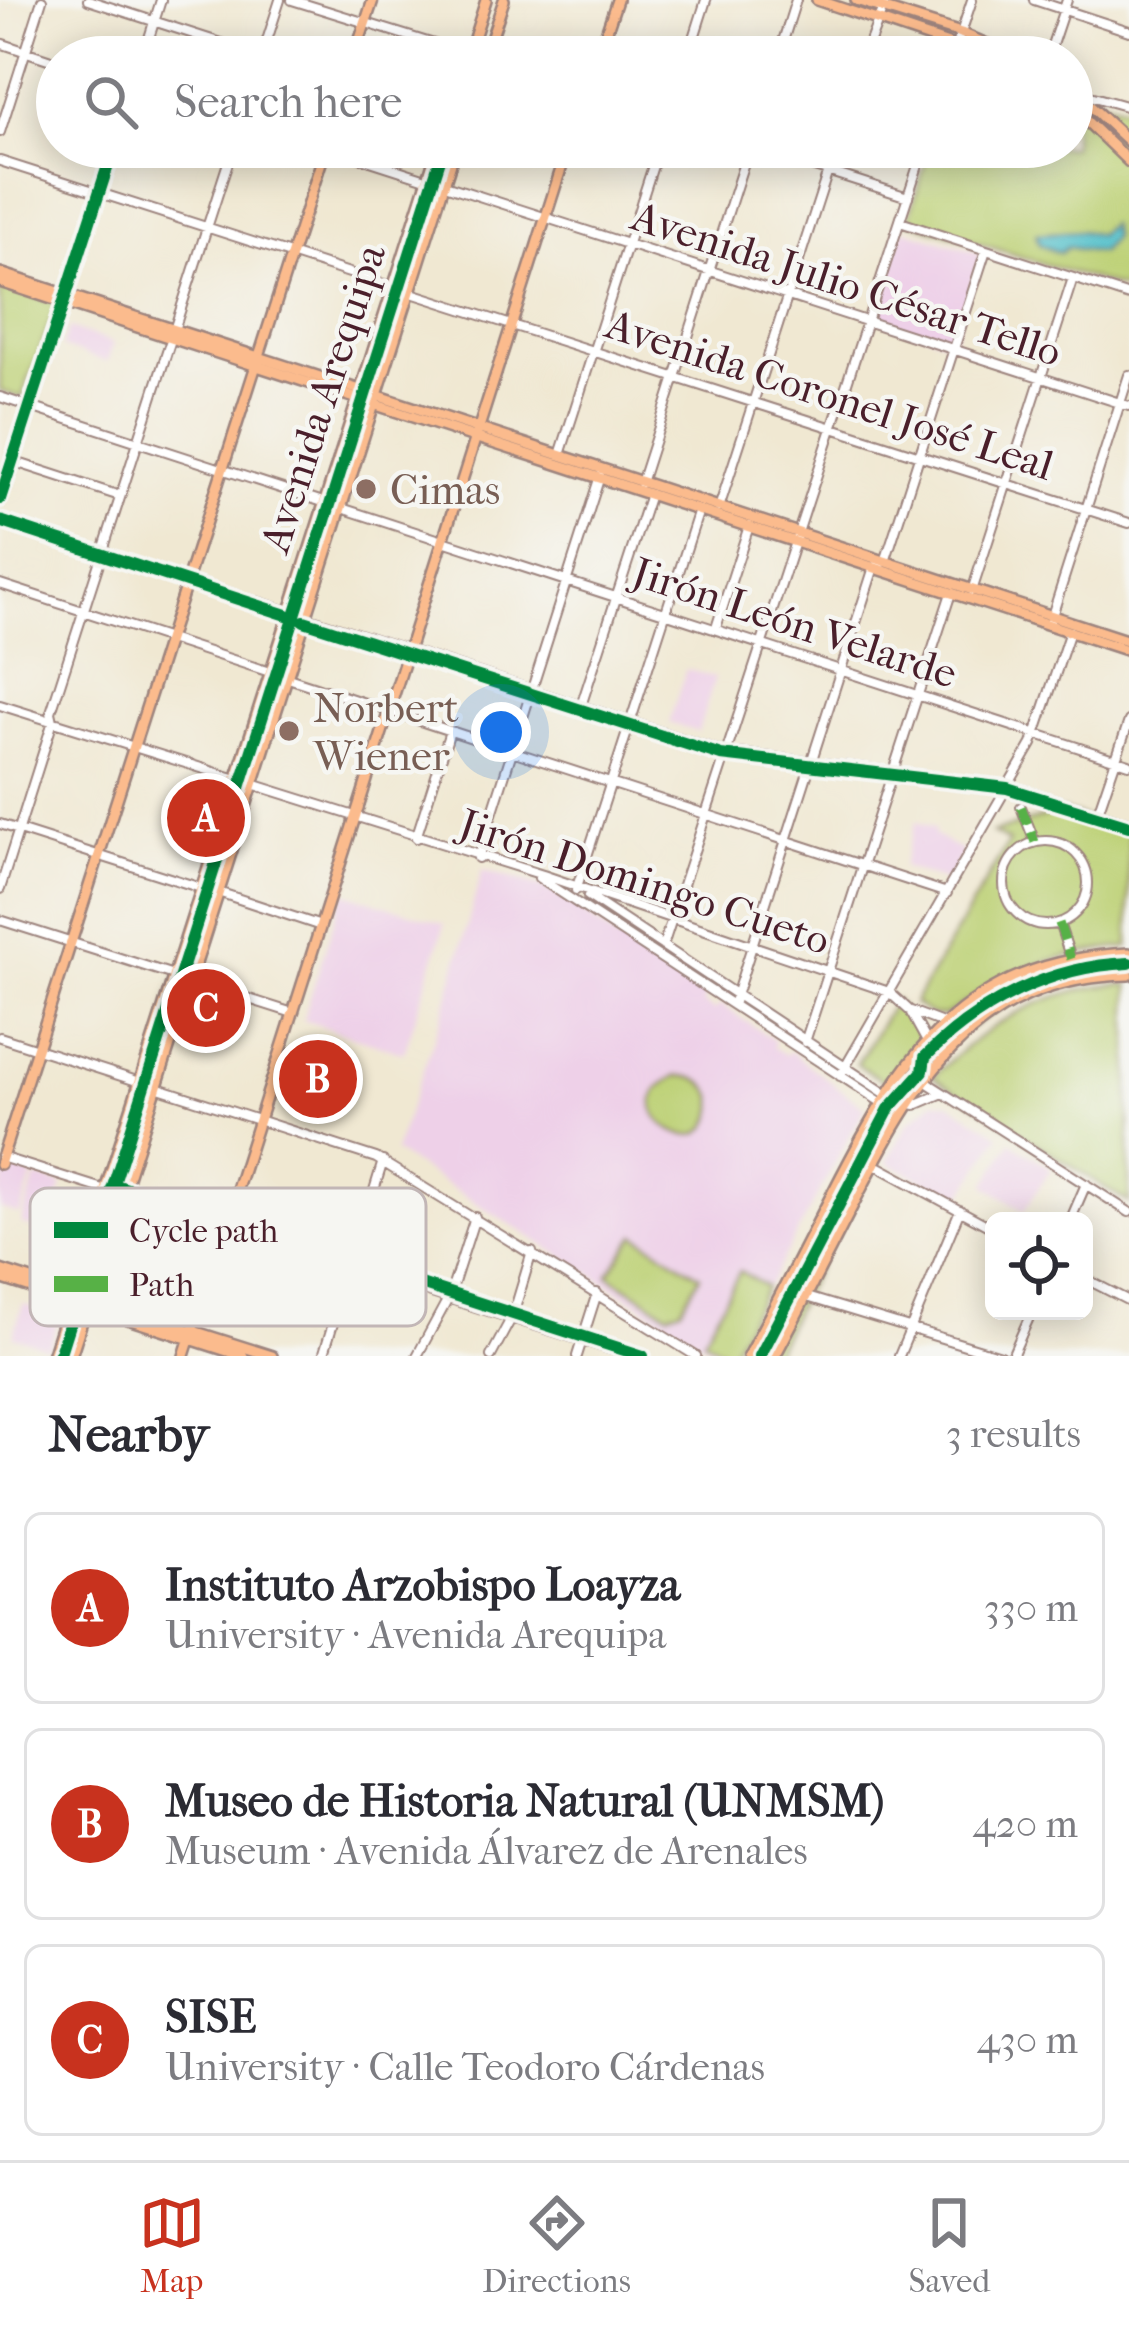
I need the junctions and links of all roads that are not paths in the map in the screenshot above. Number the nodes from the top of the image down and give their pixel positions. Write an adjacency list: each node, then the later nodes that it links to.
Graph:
1 (42, 0): 36 (street)
2 (88, 0): 18 (street)
3 (161, 0): 18 (street)
4 (280, 0): 23 (street)
5 (292, 0): 19 (street)
6 (373, 0): 19 (main road)
7 (486, 0): 26 (main road)
8 (504, 0): 27 (main road)
9 (617, 0): 28 (main road)
10 (706, 0): 29 (street)
11 (796, 0): 30 (street)
12 (817, 0): 17 (main road)
13 (856, 0): 17 (main road)
14 (972, 0): 33 (street)
15 (1034, 0): 16 (street)
16 (1066, 5): 20 (street); 34 (street)
17 (883, 9): 31 (street); 32 (main road)
18 (154, 21): 21 (street); 22 (street)
19 (365, 23): 24 (main road); 25 (street)
20 (1129, 31)
21 (149, 36)
22 (199, 36)
23 (269, 36)
24 (361, 36)
25 (407, 36)
26 (476, 36)
27 (492, 36)
28 (605, 36)
29 (695, 36)
30 (785, 36)
31 (870, 36)
32 (951, 36)
33 (960, 36)
34 (1055, 36)
35 (0, 44): 36 (street)
36 (26, 51): 37 (street); 42 (street)
37 (36, 55)
38 (1093, 96): 39 (street)
39 (1129, 106)
40 (1093, 108): 43 (main road)
41 (1093, 127): 45 (main road)
42 (0, 132)
43 (1129, 142)
44 (0, 161): 60 (street, Avenida Coronel José Leal)
45 (1129, 162)
46 (107, 168): 60 (street)
47 (226, 168): 64 (street)
48 (319, 168): 67 (main road)
49 (393, 168): 58 (street, Avenida Julio César Tello)
50 (431, 168): 58 (main road, Avenida Arequipa)
51 (449, 168): 59 (main road, Avenida Arequipa)
52 (561, 168): 62 (main road)
53 (652, 168): 65 (street)
54 (743, 168): 68 (street)
55 (815, 168): 57 (street)
56 (917, 168): 61 (street)
57 (827, 172): 61 (street); 73 (street)
58 (428, 179): 59 (street, Avenida Julio César Tello); 71 (main road, Avenida Arequipa)
59 (444, 184): 62 (street, Avenida Julio César Tello); 72 (main road, Avenida Arequipa)
60 (100, 191): 64 (street, Avenida Coronel José Leal); 75 (street)
61 (908, 197): 63 (street)
62 (546, 217): 65 (street, Avenida Julio César Tello); 76 (main road)
63 (900, 222): 66 (street); 77 (street)
64 (208, 225): 67 (street, Avenida Coronel José Leal); 78 (street)
65 (628, 244): 68 (street, Avenida Julio César Tello); 79 (street)
66 (986, 250): 70 (street); 80 (street)
67 (292, 252): 71 (street, Avenida Coronel José Leal); 81 (main road)
68 (710, 270): 73 (street, Avenida Julio César Tello); 83 (street)
69 (0, 277): 75 (main road)
70 (1073, 278): 74 (street); 84 (street)
71 (394, 285): 72 (street, Avenida Coronel José Leal); 85 (main road, Avenida Arequipa)
72 (410, 290): 76 (street, Avenida Coronel José Leal); 87 (main road, Avenida Arequipa)
73 (788, 296): 77 (street, Avenida Julio César Tello); 88 (street)
74 (1129, 296)
75 (65, 298): 78 (main road); 90 (street)
76 (512, 322): 79 (street, Avenida Coronel José Leal); 92 (main road)
77 (867, 322): 80 (street, Avenida Julio César Tello); 91 (street)
78 (172, 334): 81 (main road); 93 (street)
79 (594, 349): 83 (street, Avenida Coronel José Leal); 94 (street)
80 (954, 350): 84 (street, Avenida Julio César Tello); 95 (street)
81 (255, 361): 85 (main road); 97 (main road)
82 (1129, 375): 89 (street)
83 (676, 376): 88 (street, Avenida Coronel José Leal); 100 (street)
84 (1041, 378): 89 (street, Avenida Julio César Tello); 99 (street)
85 (358, 394): 87 (main road); 103 (main road, Avenida Arequipa)
86 (0, 397): 90 (street, Jirón León Velarde)
87 (375, 399): 92 (main road); 104 (main road, Avenida Arequipa)
88 (754, 401): 91 (street, Avenida Coronel José Leal); 105 (street)
89 (1124, 405): 107 (street)
90 (30, 407): 93 (street, Jirón León Velarde); 96 (street)
91 (833, 427): 95 (street, Avenida Coronel José Leal); 111 (street)
92 (477, 432): 94 (main road); 98 (main road); 112 (main road)
93 (137, 442): 97 (street, Jirón León Velarde); 101 (street)
94 (560, 455): 100 (main road)
95 (920, 455): 99 (street, Avenida Coronel José Leal); 114 (street)
96 (12, 461): 101 (street); 102 (street)
97 (220, 469): 103 (street, Jirón León Velarde); 115 (main road)
98 (600, 476): 100 (main road); 116 (street)
99 (1006, 483): 107 (street, Avenida Coronel José Leal); 118 (street)
100 (644, 488): 105 (main road); 106 (main road); 120 (street)
101 (120, 496): 113 (street)
102 (0, 499)
103 (323, 502): 104 (street, Jirón León Velarde); 121 (main road, Avenida Arequipa)
104 (340, 508): 112 (street, Jirón León Velarde); 124 (main road, Avenida Arequipa)
105 (719, 508): 111 (main road)
106 (699, 509): 110 (main road); 123 (street)
107 (1086, 509): 109 (street, Avenida Coronel José Leal); 125 (street)
108 (0, 518): 113 (street)
109 (1129, 523)
110 (749, 526): 111 (main road); 127 (street)
111 (797, 538): 114 (main road); 130 (street)
112 (441, 540): 116 (street, Jirón León Velarde); 131 (main road)
113 (103, 551): 115 (street); 122 (street)
114 (880, 565): 118 (main road); 119 (main road); 133 (street)
115 (186, 578): 121 (street); 128 (main road)
116 (567, 579): 120 (street, Jirón León Velarde); 136 (street)
117 (0, 588): 122 (street)
118 (972, 591): 125 (main road)
119 (951, 593): 125 (main road); 137 (street)
120 (617, 596): 123 (street, Jirón León Velarde); 139 (street)
121 (288, 611): 124 (street); 134 (main road, Avenida Arequipa)
122 (84, 612): 128 (street); 141 (street)
123 (666, 612): 127 (street, Jirón León Velarde); 143 (street)
124 (306, 616): 131 (street); 135 (main road, Avenida Arequipa)
125 (1050, 620): 126 (main road)
126 (1071, 627): 129 (main road); 132 (main road); 145 (street)
127 (716, 628): 130 (street, Jirón León Velarde)
128 (166, 640): 134 (street); 146 (main road)
129 (1129, 641)
130 (763, 644): 133 (street, Jirón León Velarde); 148 (street)
131 (406, 649): 136 (street); 140 (main road)
132 (1129, 651)
133 (841, 669): 137 (street, Jirón León Velarde); 150 (street)
134 (269, 673): 135 (street); 153 (main road, Avenida Arequipa)
135 (286, 678): 140 (street); 156 (main road, Avenida Arequipa)
136 (532, 690): 139 (street); 147 (street)
137 (918, 694): 145 (street, Jirón León Velarde); 152 (street)
138 (0, 705): 141 (street, Jirón Domingo Cueto)
139 (581, 706): 143 (street)
140 (388, 711): 144 (street); 160 (main road)
141 (53, 721): 146 (street, Jirón Domingo Cueto); 163 (street)
142 (1129, 721): 149 (street)
143 (631, 723): 148 (street); 154 (street)
144 (450, 731): 147 (street); 164 (street)
145 (1037, 733): 149 (street, Jirón León Velarde); 155 (street)
146 (132, 747): 153 (street, Jirón Domingo Cueto); 167 (main road)
147 (512, 751): 154 (street); 168 (street)
148 (728, 753): 150 (street); 159 (street)
149 (1117, 760): 151 (street, Jirón León Velarde); 158 (street)
150 (811, 763): 152 (street); 165 (street)
151 (1129, 764)
152 (892, 773): 155 (street); 169 (street)
153 (235, 780): 156 (street, Jirón Domingo Cueto); 170 (main road, Avenida Arequipa)
154 (611, 783): 159 (street); 174 (street)
155 (1009, 785): 158 (street); 173 (street)
156 (251, 786): 160 (street, Jirón Domingo Cueto); 172 (main road, Avenida Arequipa)
157 (1021, 807): 166 (street)
158 (1098, 812): 161 (street)
159 (708, 814): 165 (street); 178 (street)
160 (355, 819): 164 (street, Jirón Domingo Cueto); 180 (main road)
161 (1129, 822)
162 (0, 824): 163 (street)
163 (19, 830): 167 (street); 171 (street)
164 (416, 838): 168 (street, Jirón Domingo Cueto)
165 (786, 839): 169 (street); 184 (street)
166 (1035, 842): 179 (street); 179 (street)
167 (98, 855): 170 (street); 182 (main road)
168 (478, 858): 174 (street, Jirón Domingo Cueto)
169 (863, 863): 173 (street); 188 (street)
170 (201, 888): 189 (main road, Avenida Arequipa)
171 (0, 890)
172 (218, 892): 180 (street); 191 (main road, Avenida Arequipa)
173 (947, 892): 192 (street)
174 (575, 894): 175 (street, Jirón Domingo Cueto); 176 (street); 181 (street)
175 (624, 904): 176 (street); 178 (street, Jirón Domingo Cueto)
176 (618, 916): 181 (street); 183 (street)
177 (0, 920): 182 (street)
178 (673, 921): 183 (street); 184 (street, Jirón Domingo Cueto)
179 (1059, 923): 187 (street)
180 (321, 926): 195 (main road)
181 (616, 928): 185 (street)
182 (70, 942): 189 (street); 201 (main road)
183 (663, 946): 185 (street); 193 (street)
184 (752, 946): 188 (street, Jirón Domingo Cueto); 193 (street)
185 (648, 948): 193 (street)
186 (1129, 953): 187 (main road)
187 (1071, 959): 196 (main road)
188 (828, 972): 192 (street, Jirón Domingo Cueto); 200 (street)
189 (173, 975): 191 (street); 204 (main road, Avenida Arequipa)
190 (1129, 975): 197 (main road)
191 (189, 981): 195 (street); 205 (main road, Avenida Arequipa)
192 (889, 992): 194 (street, Jirón Domingo Cueto); 202 (street)
193 (734, 1000): 200 (street); 202 (street)
194 (910, 1011): 196 (street, Jirón Domingo Cueto); 199 (street, Jirón Domingo Cueto)
195 (292, 1013): 210 (main road)
196 (944, 1022): 197 (street, Jirón Domingo Cueto); 199 (main road)
197 (970, 1033): 203 (main road)
198 (0, 1036): 201 (street)
199 (926, 1040): 207 (main road)
200 (805, 1042): 202 (street)
201 (37, 1048): 204 (street); 211 (main road)
202 (843, 1072): 207 (street)
203 (923, 1080): 206 (street); 208 (main road)
204 (140, 1081): 205 (street); 216 (main road, Avenida Arequipa)
205 (156, 1086): 210 (street); 217 (main road, Avenida Arequipa)
206 (943, 1093): 208 (street); 214 (street)
207 (883, 1099): 208 (street); 209 (street); 256 (main road)
208 (906, 1103): 209 (main road)
209 (899, 1114): 213 (main road)
210 (260, 1119): 212 (street); 218 (main road)
211 (1, 1159): 215 (street)
212 (383, 1161): 219 (street); 223 (street)
213 (874, 1164): 220 (street); 231 (main road)
214 (1086, 1184): 221 (street); 222 (street)
215 (98, 1188)
216 (106, 1188)
217 (124, 1188)
218 (238, 1188)
219 (375, 1188)
220 (960, 1210): 224 (street); 241 (street)
221 (1129, 1211)
222 (1074, 1212)
223 (475, 1217): 225 (street); 232 (street)
224 (985, 1223)
225 (532, 1252): 230 (street); 234 (street)
226 (0, 1274): 228 (main road)
227 (1093, 1283): 233 (street)
228 (30, 1284)
229 (426, 1291): 232 (street)
230 (597, 1293): 243 (street); 244 (street)
231 (807, 1297): 241 (street); 257 (main road)
232 (449, 1298): 234 (street); 251 (street)
233 (1129, 1301)
234 (511, 1318): 243 (street); 252 (street)
235 (1028, 1320): 260 (street)
236 (62, 1326): 245 (main road, Avenida Arequipa)
237 (80, 1326): 246 (main road, Avenida Arequipa)
238 (163, 1326): 242 (main road)
239 (194, 1326): 242 (main road)
240 (332, 1326): 250 (street)
241 (910, 1329): 258 (street); 259 (street)
242 (191, 1335): 247 (main road); 248 (main road); 249 (main road)
243 (582, 1340): 253 (street); 254 (street)
244 (682, 1352): 255 (street)
245 (52, 1356)
246 (70, 1356)
247 (184, 1356)
248 (243, 1356)
249 (272, 1356)
250 (323, 1356)
251 (417, 1356)
252 (491, 1356)
253 (577, 1356)
254 (631, 1356)
255 (696, 1356)
256 (748, 1356)
257 (775, 1356)
258 (899, 1356)
259 (1001, 1356)
260 (1012, 1356)

